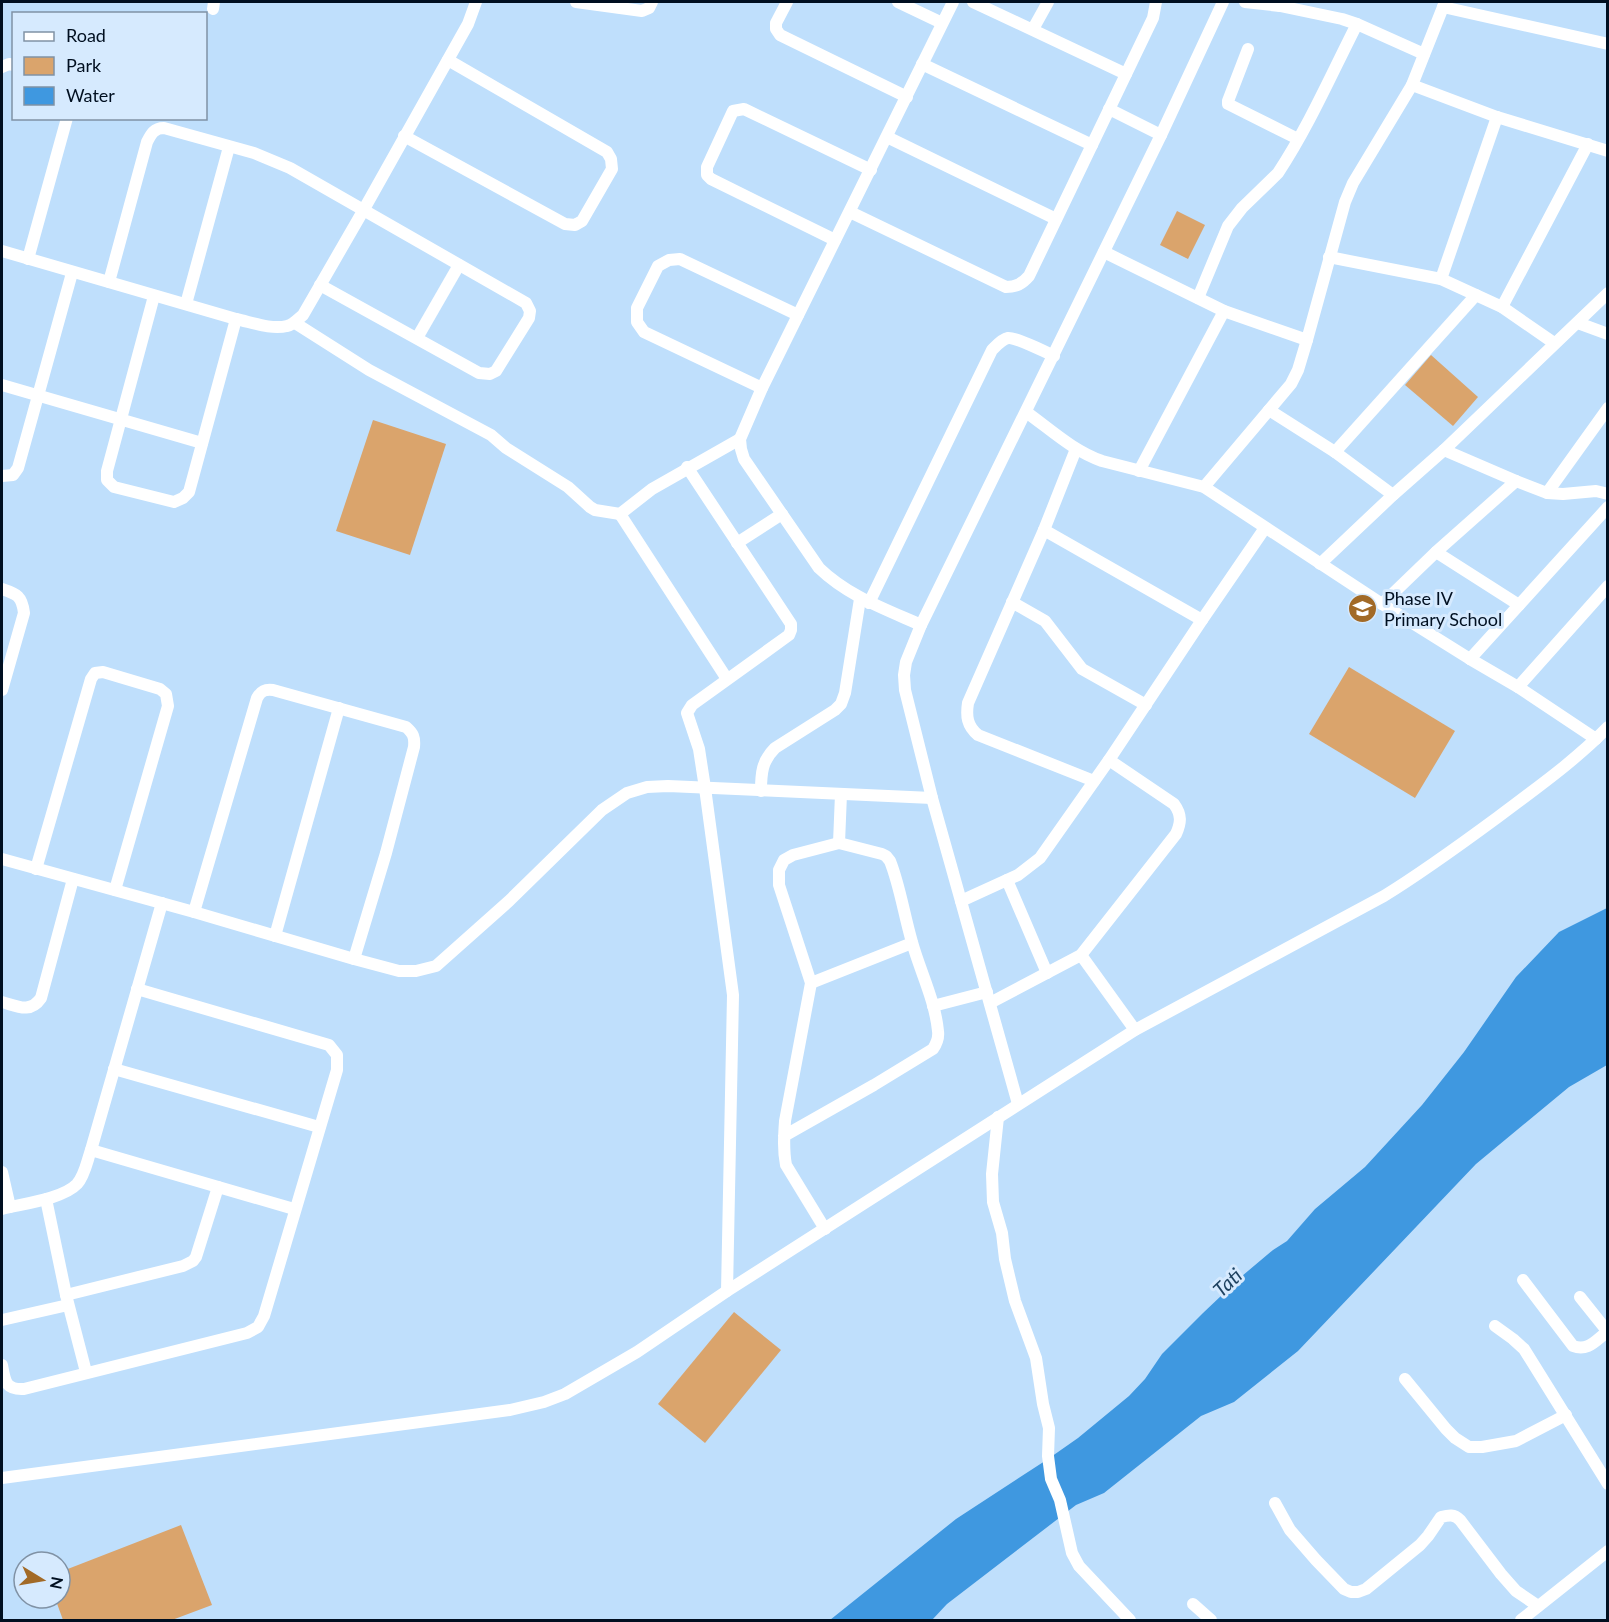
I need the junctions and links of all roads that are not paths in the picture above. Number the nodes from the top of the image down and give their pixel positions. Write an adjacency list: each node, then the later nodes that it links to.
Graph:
1 (476, 2): 20 (street)
2 (576, 2): 3 (street)
3 (652, 2)
4 (787, 2): 24 (street)
5 (898, 2): 14 (street)
6 (953, 2): 14 (street)
7 (973, 2): 16 (street)
8 (1048, 2): 16 (street)
9 (1156, 2): 22 (street)
10 (1223, 2): 28 (street)
11 (1245, 2): 12 (street)
12 (1280, 4): 15 (street)
13 (1444, 4): 17 (street); 19 (street)
14 (942, 23): 21 (street)
15 (1357, 24): 19 (street); 31 (street)
16 (1033, 29): 22 (street)
17 (1608, 44)
18 (1248, 49): 31 (street)
19 (1425, 54): 23 (street)
20 (447, 60): 29 (street); 29 (street)
21 (922, 64): 24 (street); 33 (street)
22 (1126, 74): 25 (street)
23 (1412, 85): 26 (street); 43 (street)
24 (907, 97): 30 (street)
25 (1109, 109): 28 (street); 33 (street)
26 (1497, 117): 32 (street); 47 (street)
27 (66, 120): 44 (street)
28 (1161, 135): 42 (street)
29 (404, 136): 37 (street)
30 (887, 137): 36 (street); 39 (street)
31 (1298, 140): 53 (street)
32 (1588, 144): 35 (street); 55 (street)
33 (1092, 145): 39 (street)
34 (229, 147): 37 (street); 48 (street); 54 (street)
35 (1608, 151)
36 (871, 170): 38 (street); 40 (street)
37 (363, 211): 45 (street); 49 (street)
38 (850, 212): 39 (street); 40 (street)
39 (1056, 219)
40 (835, 240): 57 (street)
41 (2, 251): 44 (street)
42 (1104, 252): 53 (street); 65 (street)
43 (1329, 257): 47 (street); 63 (street)
44 (28, 259): 46 (street)
45 (459, 265): 62 (street); 62 (street)
46 (72, 273): 48 (street); 68 (street)
47 (1441, 279): 51 (street)
48 (109, 282): 52 (street)
49 (320, 285): 59 (street); 62 (street)
50 (1608, 292): 60 (street)
51 (1476, 295): 55 (street); 77 (street)
52 (154, 296): 54 (street); 72 (street)
53 (1198, 298): 56 (street)
54 (186, 304): 58 (street)
55 (1502, 307): 64 (street)
56 (1224, 311): 63 (street); 79 (street)
57 (798, 315): 67 (street); 67 (street)
58 (236, 319): 59 (street); 74 (street)
59 (295, 322): 87 (street)
60 (1578, 323): 61 (street); 64 (street)
61 (1608, 334)
62 (417, 338)
63 (1307, 340): 70 (street)
64 (1554, 343): 76 (street)
65 (1054, 356): 71 (street); 96 (street)
66 (2, 385): 68 (street)
67 (762, 388): 73 (street)
68 (38, 394): 72 (street); 80 (street)
69 (1608, 408): 83 (street)
70 (1269, 410): 77 (street); 82 (street)
71 (1026, 411): 75 (street); 101 (street)
72 (121, 420): 74 (street); 74 (street)
73 (740, 439): 78 (street); 88 (street)
74 (202, 443)
75 (1076, 449): 79 (street); 90 (street)
76 (1444, 450): 81 (street); 85 (street)
77 (1335, 452): 85 (street)
78 (687, 467): 87 (street); 91 (street)
79 (1139, 471): 82 (street)
80 (2, 477)
81 (1516, 481): 83 (street); 92 (street)
82 (1204, 487): 89 (street)
83 (1547, 493): 84 (street)
84 (1608, 494)
85 (1393, 495): 93 (street)
86 (1608, 507): 99 (street)
87 (620, 514): 103 (street)
88 (782, 514): 91 (street); 96 (street)
89 (1265, 528): 93 (street); 100 (street)
90 (1044, 530): 97 (street); 100 (street)
91 (737, 543): 103 (street)
92 (1436, 552): 98 (street); 99 (street)
93 (1320, 564): 98 (street)
94 (1608, 586): 104 (street)
95 (2, 590): 105 (street)
96 (865, 601): 101 (street); 113 (street)
97 (1012, 602): 106 (street); 111 (street)
98 (1382, 604): 102 (street)
99 (1519, 605): 102 (street)
100 (1202, 620): 106 (street)
101 (921, 625): 115 (street)
102 (1470, 659): 104 (street)
103 (727, 679): 112 (street)
104 (1518, 687): 109 (street)
105 (2, 690)
106 (1146, 705): 110 (street)
107 (339, 708): 124 (street); 125 (street); 128 (street)
108 (1608, 727): 109 (street)
109 (1596, 739): 135 (street)
110 (1109, 760): 111 (street); 127 (street)
111 (1094, 781): 120 (street)
112 (705, 788): 113 (street); 128 (street); 149 (street)
113 (761, 791): 114 (street)
114 (841, 794): 115 (street); 116 (street)
115 (932, 798): 122 (street)
116 (839, 843): 126 (street); 130 (street)
117 (2, 859): 118 (street)
118 (36, 869): 119 (street); 121 (street)
119 (73, 879): 121 (street); 133 (street)
120 (1007, 880): 122 (street); 129 (street)
121 (115, 890): 123 (street)
122 (961, 902): 132 (street)
123 (162, 903): 124 (street); 131 (street)
124 (194, 912): 125 (street)
125 (275, 936): 128 (street)
126 (912, 944): 130 (street); 134 (street)
127 (1081, 955): 129 (street); 135 (street)
128 (354, 959)
129 (1047, 973): 132 (street)
130 (811, 983): 140 (street)
131 (137, 989): 136 (street); 139 (street)
132 (988, 998): 134 (street); 137 (street)
133 (2, 1002)
134 (933, 1006): 140 (street)
135 (1136, 1030): 137 (street)
136 (114, 1070): 139 (street); 141 (street)
137 (1018, 1104): 138 (street)
138 (998, 1117): 147 (street); 165 (street)
139 (319, 1127): 146 (street)
140 (784, 1136): 147 (street)
141 (91, 1150): 143 (street); 144 (street)
142 (2, 1172): 145 (street)
143 (218, 1187): 146 (street); 151 (street)
144 (46, 1199): 145 (street); 151 (street)
145 (6, 1208)
146 (294, 1209): 156 (street)
147 (825, 1229): 149 (street)
148 (1523, 1280): 154 (street)
149 (727, 1291): 159 (street)
150 (1580, 1297): 154 (street)
151 (67, 1300): 152 (street); 156 (street)
152 (2, 1320)
153 (1495, 1326): 158 (street)
154 (1607, 1332)
155 (2, 1365): 156 (street)
156 (86, 1372)
157 (1405, 1379): 158 (street)
158 (1566, 1415): 160 (street)
159 (2, 1478)
160 (1608, 1484)
161 (1275, 1503): 164 (street)
162 (1608, 1551): 164 (street)
163 (1193, 1605): 166 (street)
164 (1538, 1606): 167 (street)
165 (1130, 1620)
166 (1211, 1620)
167 (1521, 1620)

